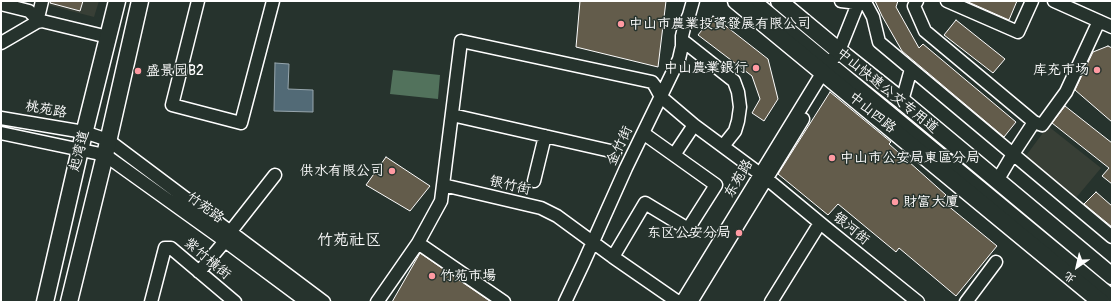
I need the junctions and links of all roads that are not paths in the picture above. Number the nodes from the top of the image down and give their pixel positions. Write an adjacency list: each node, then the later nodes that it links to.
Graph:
1 (42, 1): 19 (street)
2 (117, 1): 23 (main road, 起湾道)
3 (140, 1): 24 (main road, 起湾道)
4 (198, 1): 5 (street)
5 (273, 1)
6 (693, 1): 21 (street, 金竹街)
7 (736, 1): 25 (main road, 中山四路)
8 (755, 1): 25 (street, 中山快速公交专用道)
9 (770, 1): 25 (street, 中山快速公交专用道)
10 (779, 1): 25 (main road, 中山四路)
11 (841, 1): 16 (street)
12 (917, 1): 31 (street)
13 (947, 1): 14 (street)
14 (1032, 1)
15 (1054, 1): 18 (street)
16 (862, 2): 25 (street, 东苑路); 26 (street)
17 (1, 4): 19 (street)
18 (1098, 21): 20 (street); 31 (street)
19 (37, 22): 22 (street); 23 (street)
20 (1112, 27)
21 (682, 40): 27 (street, 金竹街); 37 (street)
22 (1, 43)
23 (106, 44): 24 (main road); 33 (main road, 起湾道)
24 (126, 56): 38 (main road, 起湾道)
25 (835, 63): 28 (main road, 中山四路); 44 (street, 东苑路); 57 (street, 中山快速公交专用道); 58 (street, 中山快速公交专用道); 74 (main road, 中山四路)
26 (911, 69): 28 (street); 41 (street)
27 (660, 97): 29 (street, 银河街); 32 (street, 银河街); 35 (street, 金竹街)
28 (902, 101): 46 (main road, 中山四路)
29 (452, 115): 36 (street); 47 (street)
30 (1, 118): 33 (street, 桃苑路)
31 (1034, 122): 41 (street)
32 (694, 125): 37 (street, 银河街); 42 (street)
33 (84, 132): 38 (street, 桃苑路); 39 (main road, 起湾道)
34 (1, 133): 39 (street)
35 (643, 133): 42 (street); 51 (street, 金竹街)
36 (545, 136): 40 (street); 45 (street)
37 (723, 146): 44 (street, 银河街)
38 (106, 147): 39 (street, 竹苑路); 49 (street, 竹苑路); 62 (main road, 起湾道)
39 (80, 150): 61 (main road, 起湾道)
40 (616, 152)
41 (1013, 154): 46 (street); 50 (street)
42 (674, 155): 53 (street)
43 (275, 175): 49 (street)
44 (763, 176): 48 (street, 银河街); 70 (street, 东苑路); 71 (street, 东苑路)
45 (534, 181)
46 (997, 181): 56 (main road, 中山四路)
47 (443, 185): 51 (street, 银竹街); 52 (street)
48 (820, 223): 60 (street, 银河街); 72 (street)
49 (228, 236): 55 (street); 65 (street, 竹苑路); 66 (street, 竹苑路)
50 (1112, 237)
51 (593, 242): 53 (street, 银竹街); 59 (street, 金竹街)
52 (418, 243): 67 (street); 68 (street)
53 (613, 257): 69 (street, 银竹街)
54 (996, 262): 73 (street)
55 (199, 272): 63 (street, 紫竹横街); 64 (street, 紫竹横街)
56 (1112, 276)
57 (1112, 284)
58 (1112, 296)
59 (570, 300)
60 (912, 300)
61 (45, 302)
62 (69, 302)
63 (151, 302)
64 (235, 302)
65 (307, 302)
66 (324, 302)
67 (376, 302)
68 (504, 302)
69 (678, 302)
70 (682, 302)
71 (692, 302)
72 (771, 302)
73 (966, 302)
74 (1101, 302)

